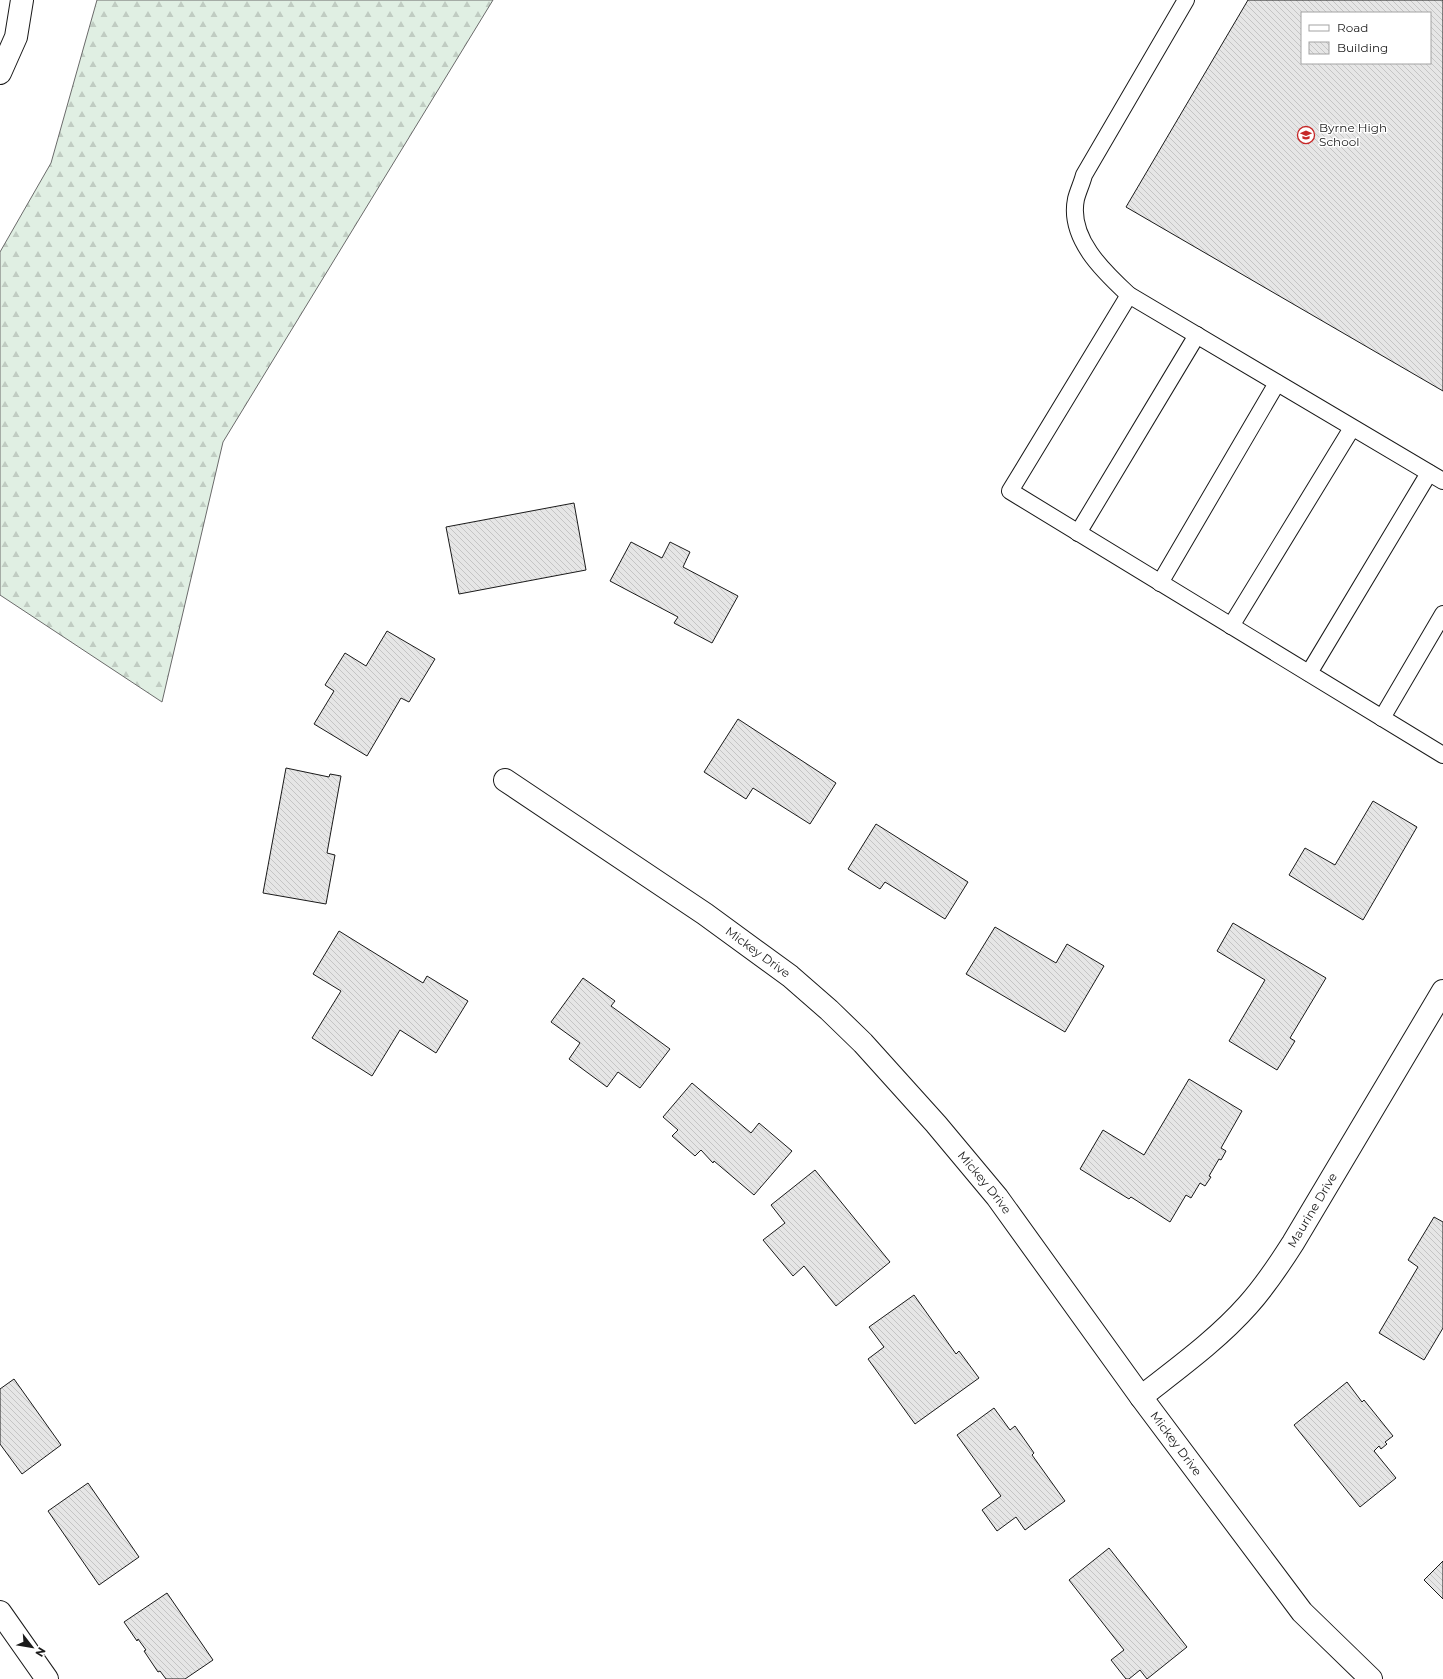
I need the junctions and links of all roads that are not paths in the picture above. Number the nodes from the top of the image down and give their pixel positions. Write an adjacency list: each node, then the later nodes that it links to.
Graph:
1 (22, 0): 3 (street)
2 (1186, 0): 4 (lane)
3 (0, 73)
4 (1129, 295): 5 (lane); 10 (lane)
5 (1197, 335): 6 (lane); 10 (lane)
6 (1277, 383): 7 (lane); 11 (lane)
7 (1352, 428): 8 (lane); 13 (lane)
8 (1429, 473): 9 (lane); 14 (lane)
9 (1443, 481)
10 (1078, 533): 11 (lane)
11 (1160, 583): 13 (lane)
12 (1443, 614): 15 (lane)
13 (1231, 626): 14 (lane)
14 (1309, 673): 15 (lane)
15 (1382, 718): 16 (lane)
16 (1443, 755)
17 (505, 780): 19 (street, Mickey Drive)
18 (1443, 991): 19 (street, Maurine Drive)
19 (1141, 1397): 22 (street, Mickey Drive)
20 (0, 1612): 21 (street)
21 (47, 1679)
22 (1371, 1679)

